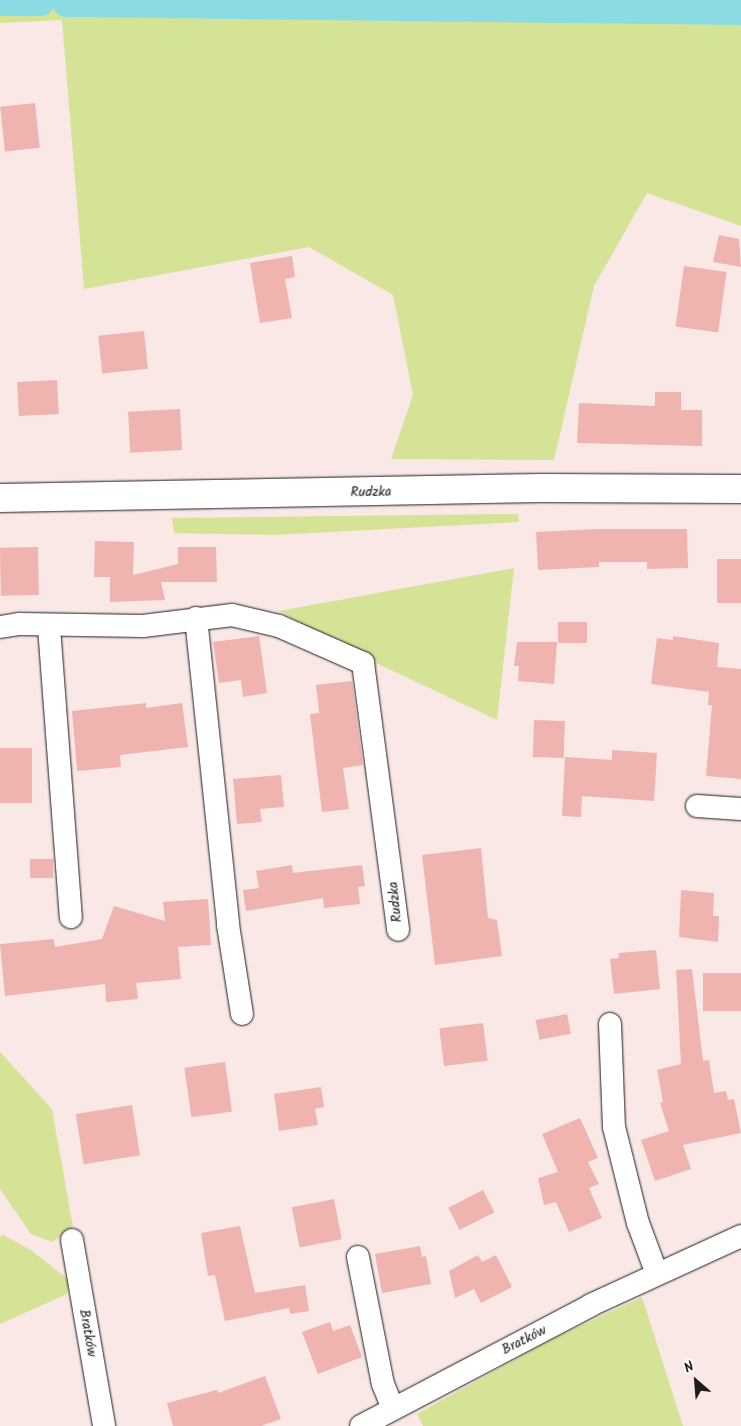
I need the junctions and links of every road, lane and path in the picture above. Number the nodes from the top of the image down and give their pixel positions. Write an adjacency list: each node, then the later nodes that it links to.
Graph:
1 (741, 489): 2 (main road, Rudzka)
2 (0, 498)
3 (196, 618): 5 (street, Rudzka); 9 (street, Rudzka); 10 (street)
4 (0, 627): 5 (street, Rudzka)
5 (50, 627): 8 (street)
6 (697, 806): 7 (street)
7 (741, 809)
8 (71, 917)
9 (398, 930)
10 (242, 1014)
11 (610, 1024): 15 (street)
12 (741, 1236): 15 (street, Bratków)
13 (72, 1240): 17 (street, Bratków)
14 (358, 1257): 16 (street)
15 (657, 1274): 16 (street, Bratków)
16 (393, 1409): 18 (street, Bratków)
17 (104, 1426)
18 (361, 1426)

